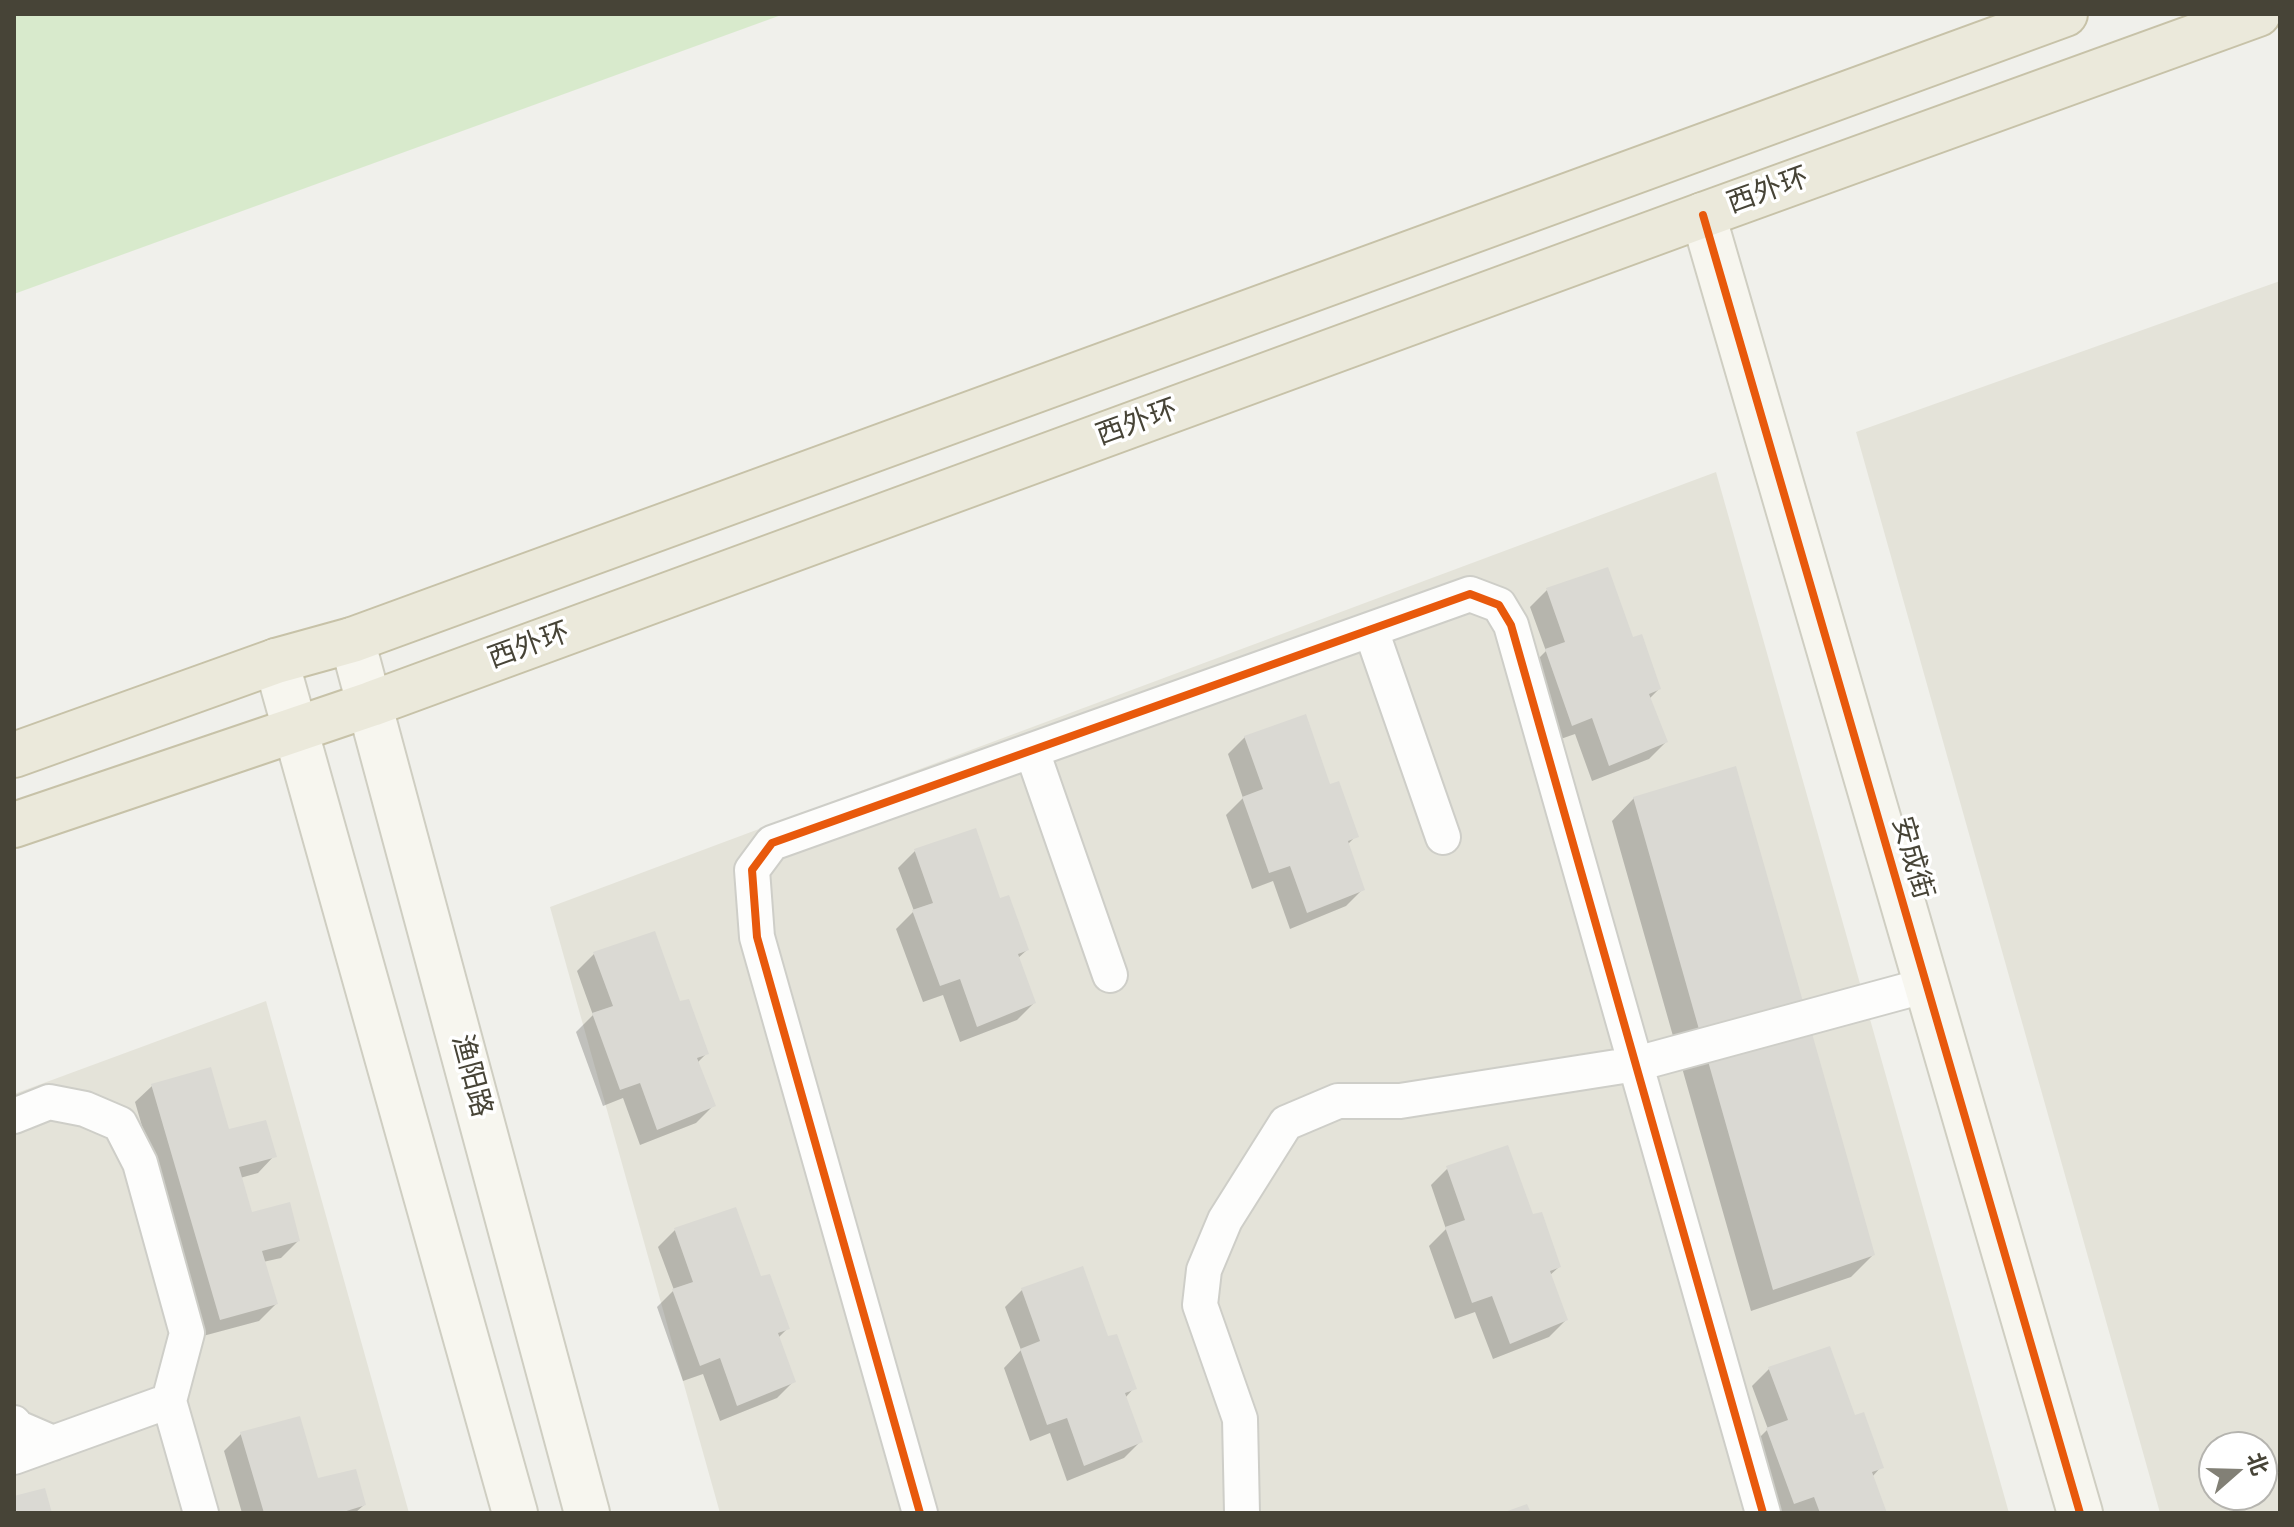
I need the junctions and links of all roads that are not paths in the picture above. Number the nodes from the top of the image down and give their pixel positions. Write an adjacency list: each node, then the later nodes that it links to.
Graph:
1 (2065, 14): 5 (highway)
2 (2258, 14): 3 (highway, 西外环)
3 (1703, 215): 7 (highway, 西外环); 14 (street, 安成街)
4 (1371, 630): 9 (street); 12 (street); 15 (street)
5 (352, 640): 6 (highway); 7 (street, 渔阳路)
6 (276, 661): 8 (street); 10 (highway)
7 (371, 704): 8 (highway, 西外环); 23 (street, 渔阳路)
8 (293, 731): 11 (highway, 西外环); 22 (street)
9 (1032, 751): 13 (street); 24 (street)
10 (14, 755)
11 (14, 825)
12 (1443, 837)
13 (1110, 975)
14 (1927, 985): 15 (street); 27 (street, 安成街)
15 (1636, 1064): 25 (street); 26 (street)
16 (14, 1116): 17 (street)
17 (169, 1401): 19 (street); 21 (street)
18 (14, 1423): 19 (street)
19 (53, 1443): 20 (street)
20 (14, 1457)
21 (201, 1513)
22 (515, 1513)
23 (587, 1513)
24 (920, 1513)
25 (1242, 1513)
26 (1763, 1513)
27 (2080, 1513)

